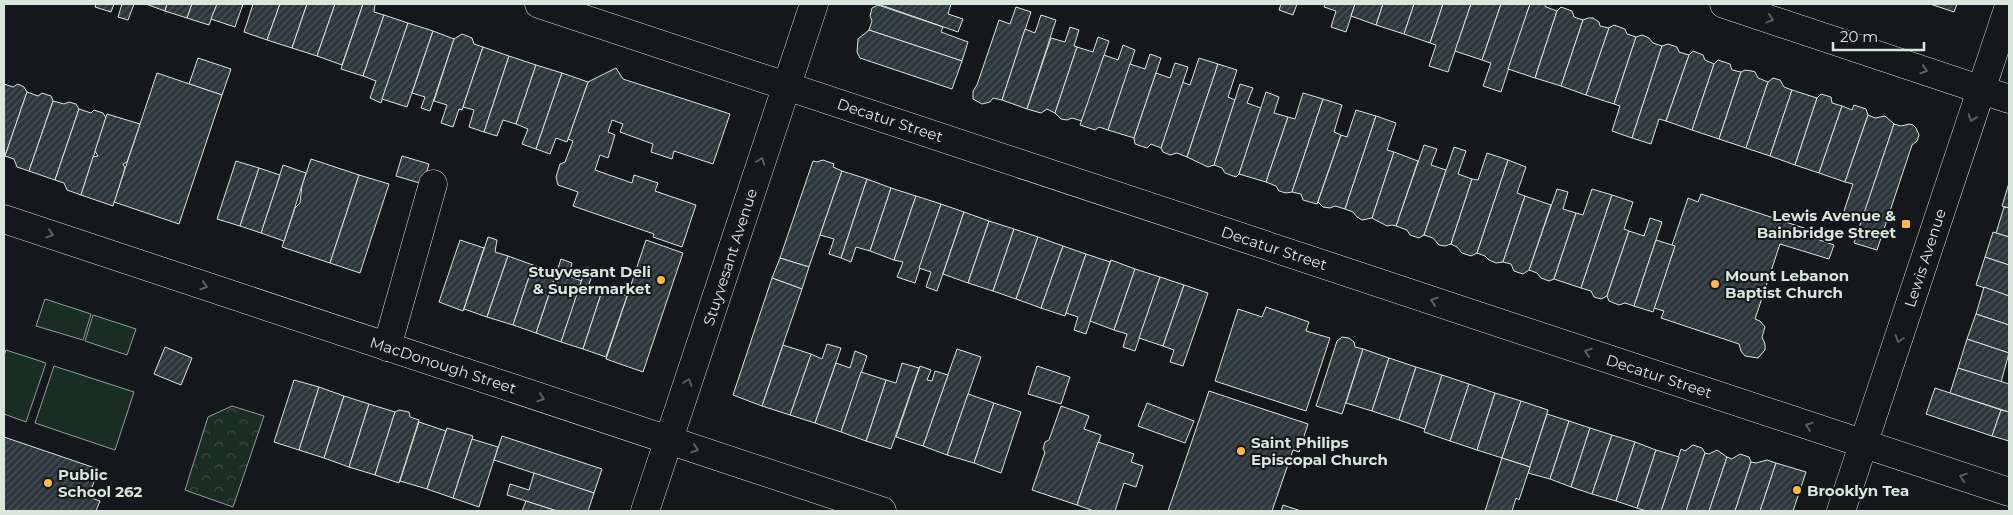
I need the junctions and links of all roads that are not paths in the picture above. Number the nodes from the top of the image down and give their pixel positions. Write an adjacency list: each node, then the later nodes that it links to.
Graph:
1 (539, 4): 5 (street, Decatur Street)
2 (814, 4): 5 (street, Stuyvesant Avenue)
3 (1724, 4): 6 (street, one-way to 6)
4 (2009, 6): 6 (street, Lewis Avenue)
5 (787, 86): 11 (street, Stuyvesant Avenue, one-way to 5); 12 (street, Decatur Street, one-way to 5)
6 (1982, 90): 7 (street); 12 (street, Lewis Avenue, one-way to 12)
7 (2009, 99)
8 (433, 184): 10 (street)
9 (4, 219): 10 (street, MacDonough Street, one-way to 10)
10 (387, 347): 11 (street, MacDonough Street, one-way to 11)
11 (669, 440): 14 (street, Stuyvesant Avenue); 15 (street, MacDonough Street, one-way to 15)
12 (1864, 444): 13 (street, Decatur Street, one-way to 12); 16 (street, Lewis Avenue)
13 (2009, 492)
14 (645, 511)
15 (882, 511)
16 (1841, 511)

